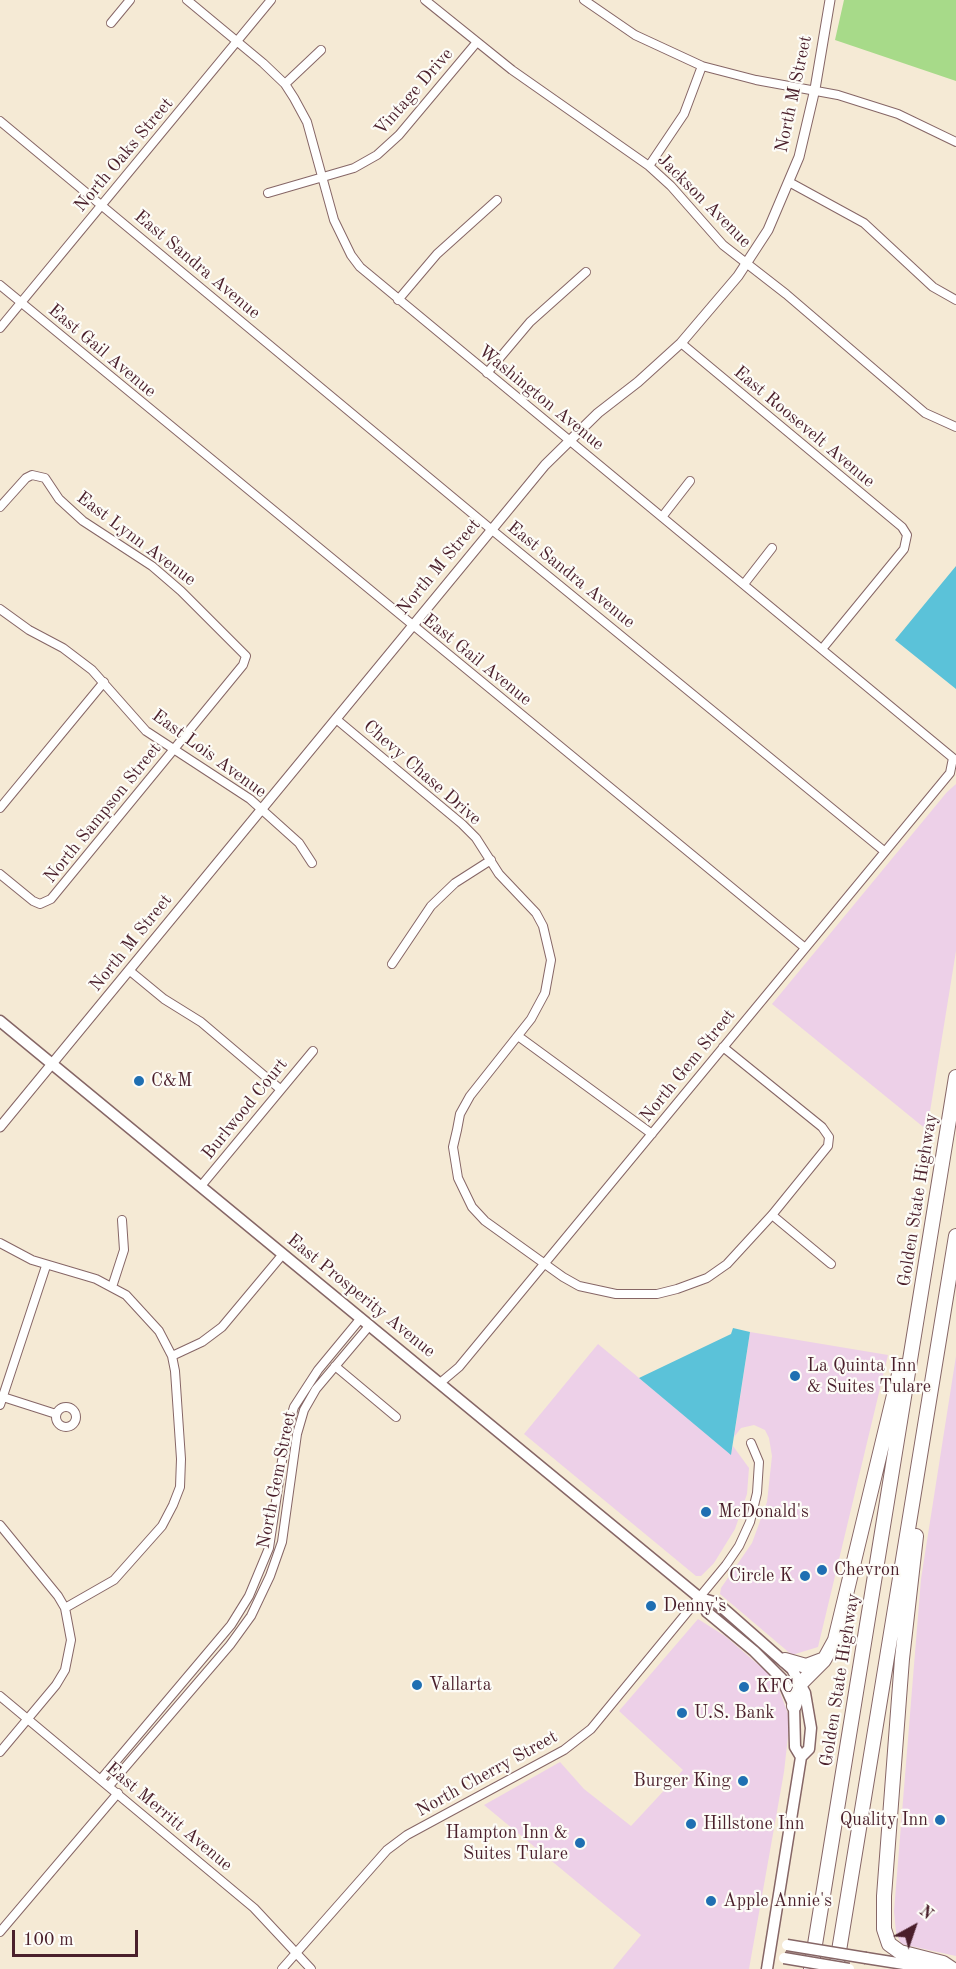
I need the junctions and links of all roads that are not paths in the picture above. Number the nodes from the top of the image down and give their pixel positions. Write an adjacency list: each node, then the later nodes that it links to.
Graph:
1 (130, 0): 7 (street)
2 (187, 0): 8 (street, Washington Avenue)
3 (271, 0): 8 (street, North Oaks Street)
4 (425, 0): 9 (street, Jackson Avenue)
5 (584, 0): 11 (street)
6 (830, 0): 13 (street, North M Street)
7 (111, 23)
8 (237, 41): 12 (street, Washington Avenue); 21 (street, North Oaks Street)
9 (477, 42): 16 (street, Jackson Avenue); 17 (street, Vintage Drive)
10 (321, 50): 12 (street)
11 (702, 66): 13 (street); 16 (street)
12 (285, 84): 17 (street, Washington Avenue)
13 (815, 89): 15 (street); 18 (street, North M Street)
14 (0, 121): 21 (street, East Sandra Avenue)
15 (956, 142)
16 (649, 166): 22 (street, Jackson Avenue)
17 (323, 178): 19 (street, Vintage Drive); 25 (street, Washington Avenue)
18 (789, 182): 22 (street, North M Street); 26 (street)
19 (268, 193)
20 (497, 200): 25 (street)
21 (101, 205): 27 (street, North Oaks Street); 36 (street, East Sandra Avenue)
22 (747, 264): 29 (street, North M Street); 31 (street, Jackson Avenue)
23 (586, 272): 30 (street)
24 (0, 285): 27 (street, East Gail Avenue)
25 (398, 300): 30 (street, Washington Avenue)
26 (956, 300)
27 (21, 303): 28 (street, North Oaks Street); 40 (street, East Gail Avenue)
28 (0, 328)
29 (681, 343): 32 (street, North M Street); 41 (street, East Roosevelt Avenue)
30 (487, 373): 32 (street, Washington Avenue)
31 (956, 427)
32 (570, 440): 35 (street, Washington Avenue); 36 (street, North M Street)
33 (690, 481): 35 (street)
34 (0, 507): 42 (street, East Lynn Avenue)
35 (662, 517): 38 (street, Washington Avenue)
36 (492, 530): 40 (street, North M Street); 49 (street, East Sandra Avenue)
37 (772, 548): 38 (street)
38 (744, 584): 41 (street, Washington Avenue)
39 (0, 609): 43 (street, East Lois Avenue)
40 (411, 626): 44 (street, North M Street); 53 (street, East Gail Avenue)
41 (822, 649): 46 (street, Washington Avenue)
42 (246, 656): 45 (street, North Sampson Street)
43 (104, 682): 45 (street, East Lois Avenue); 47 (street)
44 (336, 719): 48 (street, North M Street); 50 (street, Chevy Chase Drive)
45 (173, 751): 48 (street, East Lois Avenue); 52 (street, North Sampson Street)
46 (953, 764): 49 (street, North Gem Street)
47 (0, 808)
48 (262, 810): 51 (street, East Lois Avenue); 55 (street, North M Street)
49 (884, 851): 53 (street, North Gem Street)
50 (491, 860): 54 (street); 57 (street, Chevy Chase Drive)
51 (312, 863)
52 (0, 874)
53 (804, 947): 58 (street, North Gem Street)
54 (392, 964)
55 (130, 971): 60 (street, North M Street); 62 (street)
56 (0, 1021): 60 (main road, East Prosperity Avenue)
57 (519, 1036): 64 (street); 71 (street, Chevy Chase Drive)
58 (723, 1047): 64 (street, North Gem Street); 66 (street, Chevy Chase Drive)
59 (313, 1051): 62 (street, Burlwood Court)
60 (53, 1064): 63 (street, North M Street); 65 (main road, East Prosperity Avenue)
61 (956, 1077): 75 (highway, Golden State Highway)
62 (280, 1089): 65 (street, Burlwood Court)
63 (0, 1127)
64 (652, 1134): 71 (street, North Gem Street)
65 (201, 1186): 70 (main road, East Prosperity Avenue)
66 (772, 1215): 71 (street, Chevy Chase Drive); 72 (street)
67 (122, 1221): 74 (street)
68 (956, 1236): 84 (highway)
69 (0, 1242): 73 (street)
70 (283, 1254): 76 (main road, East Prosperity Avenue); 77 (street)
71 (545, 1263): 79 (street, North Gem Street)
72 (831, 1264)
73 (46, 1266): 74 (street); 80 (street)
74 (112, 1287): 77 (street)
75 (918, 1312): 89 (highway); 105 (highway, Golden State Highway)
76 (365, 1321): 78 (street, North Gem Street); 79 (main road, East Prosperity Avenue); 96 (street, North Gem Street)
77 (172, 1356): 87 (street)
78 (335, 1366): 82 (street); 97 (street, North Gem Street)
79 (440, 1383): 86 (main road, East Prosperity Avenue)
80 (1, 1401): 81 (street)
81 (56, 1414)
82 (396, 1417)
83 (751, 1443): 86 (street, North Cherry Street)
84 (917, 1478): 106 (highway); 109 (highway)
85 (0, 1525): 87 (street)
86 (700, 1598): 88 (main road, East Prosperity Avenue); 92 (main road, East Prosperity Avenue); 101 (street, North Cherry Street)
87 (65, 1608): 93 (street)
88 (785, 1660): 89 (highway); 90 (main road, East Prosperity Avenue)
89 (824, 1660): 90 (highway)
90 (801, 1683): 92 (highway); 95 (main road, East Prosperity Avenue)
91 (0, 1696): 93 (street, East Merritt Avenue)
92 (794, 1706): 95 (main road)
93 (28, 1719): 94 (street); 96 (street, East Merritt Avenue)
94 (0, 1752)
95 (801, 1756): 100 (main road)
96 (101, 1779): 97 (street, East Merritt Avenue)
97 (109, 1786): 98 (street, East Merritt Avenue)
98 (118, 1793): 99 (street); 101 (street, East Merritt Avenue)
99 (0, 1932)
100 (770, 1948): 104 (main road); 107 (main road, bridge); 108 (main road, bridge)
101 (296, 1953): 102 (street, North Cherry Street); 103 (street, East Merritt Avenue)
102 (282, 1969)
103 (311, 1969)
104 (767, 1969)
105 (811, 1969)
106 (836, 1969)
107 (849, 1969)
108 (935, 1969)
109 (952, 1969)

